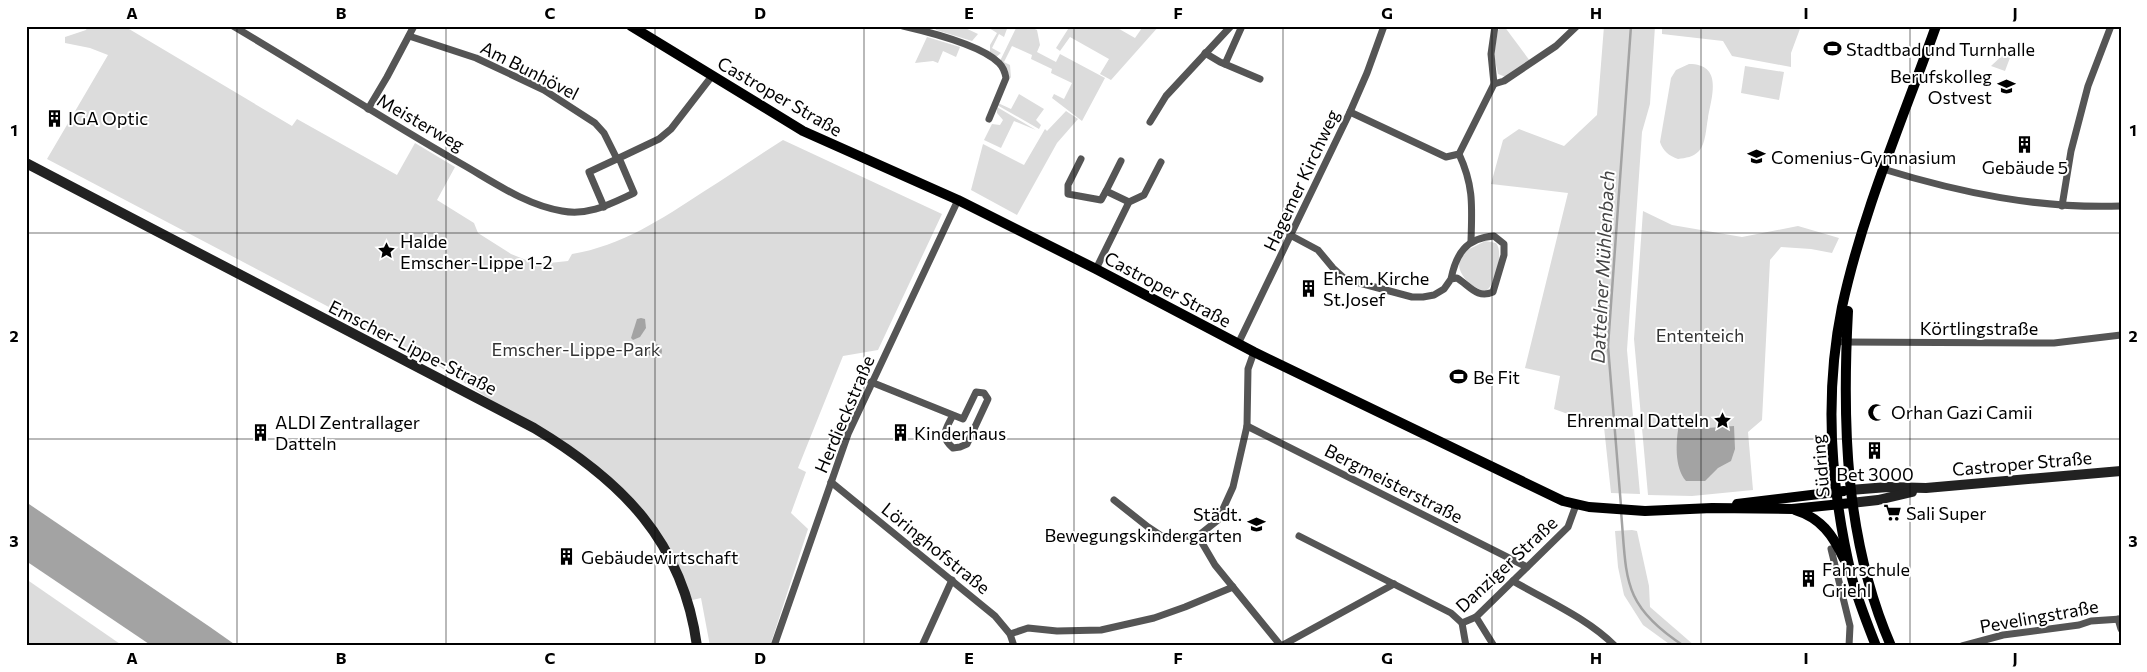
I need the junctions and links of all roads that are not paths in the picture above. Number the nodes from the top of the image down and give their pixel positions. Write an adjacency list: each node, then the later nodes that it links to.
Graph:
1 (233, 26): 19 (street, Meisterweg)
2 (414, 26): 13 (street)
3 (631, 26): 16 (main road, Castroper Straße)
4 (903, 26): 12 (street)
5 (1231, 26): 14 (street)
6 (1242, 26): 15 (street)
7 (1384, 26): 20 (street, Hagemer Kirchweg)
8 (1495, 26): 18 (street)
9 (1577, 26): 18 (street)
10 (1936, 26): 29 (main road, Südring)
11 (2111, 26): 33 (street)
12 (924, 28): 21 (street)
13 (409, 36): 19 (street); 24 (street, Am Bunhövel)
14 (1205, 53): 15 (street); 22 (street)
15 (1225, 64): 17 (street)
16 (712, 76): 24 (street); 31 (main road, Castroper Straße)
17 (1260, 79)
18 (1494, 84): 23 (street)
19 (368, 109): 35 (street, Meisterweg)
20 (1350, 112): 23 (street); 36 (street, Hagemer Kirchweg)
21 (989, 119)
22 (1150, 122)
23 (1460, 154): 37 (street)
24 (618, 159): 35 (street); 35 (street, Meisterweg)
25 (1081, 159): 30 (street)
26 (1121, 160): 30 (street)
27 (1161, 162): 32 (street)
28 (26, 163): 72 (street, Emscher-Lippe-Straße)
29 (1883, 169): 33 (street); 41 (main road, Südring)
30 (1106, 190): 32 (street)
31 (958, 200): 38 (main road, Castroper Straße); 44 (street, Herdieckstraße)
32 (1129, 202): 38 (street)
33 (2062, 206): 34 (street)
34 (2121, 206)
35 (604, 207)
36 (1290, 235): 39 (street); 42 (street, Hagemer Kirchweg)
37 (1471, 241): 39 (street); 39 (street)
38 (1096, 269): 42 (main road, Castroper Straße)
39 (1451, 279)
40 (2121, 335): 41 (street, Körtlingstraße)
41 (1842, 342): 50 (main road, Südring); 51 (main road, Südring)
42 (1238, 344): 43 (main road, Castroper Straße)
43 (1254, 352): 46 (street); 55 (main road, Castroper Straße)
44 (871, 382): 45 (street); 48 (street, Herdieckstraße)
45 (952, 415): 45 (street)
46 (1247, 426): 58 (street); 61 (street, Bergmeisterstraße)
47 (2121, 471): 49 (street, Castroper Straße)
48 (831, 482): 63 (street, Löringhofstraße); 73 (street, Herdieckstraße)
49 (1926, 488): 50 (street, Castroper Straße); 53 (street, Castroper Straße)
50 (1850, 490): 51 (main road, Castroper Straße); 53 (main road, Südring)
51 (1838, 491): 54 (main road, Südring); 56 (main road, Castroper Straße)
52 (1114, 500): 58 (street)
53 (1851, 503): 54 (main road, Castroper Straße); 82 (main road, Südring)
54 (1839, 504): 57 (main road, Castroper Straße); 62 (main road, Südring)
55 (1576, 505): 56 (main road, Castroper Straße); 61 (street, Danziger Straße)
56 (1712, 508): 57 (main road, Castroper Straße)
57 (1792, 509): 62 (main road)
58 (1198, 536): 66 (street)
59 (1299, 536): 65 (street)
60 (1831, 549): 80 (street)
61 (1527, 566): 64 (street, Danziger Straße)
62 (1852, 578): 81 (main road, Südring)
63 (952, 580): 71 (street, Löringhofstraße); 74 (street)
64 (1513, 581): 67 (street, Danziger Straße); 79 (street)
65 (1394, 584): 69 (street); 76 (street)
66 (1233, 586): 71 (street); 76 (street)
67 (1476, 617): 69 (street, Danziger Straße); 78 (street)
68 (2120, 619): 70 (street); 83 (street, Pevelingstraße)
69 (1462, 623): 77 (street, Danziger Straße)
70 (2121, 629)
71 (1010, 634): 75 (street, Löringhofstraße)
72 (697, 646)
73 (774, 646)
74 (922, 646)
75 (1014, 646)
76 (1281, 646)
77 (1466, 646)
78 (1494, 646)
79 (1615, 646)
80 (1849, 646)
81 (1876, 646)
82 (1891, 646)
83 (1962, 646)

